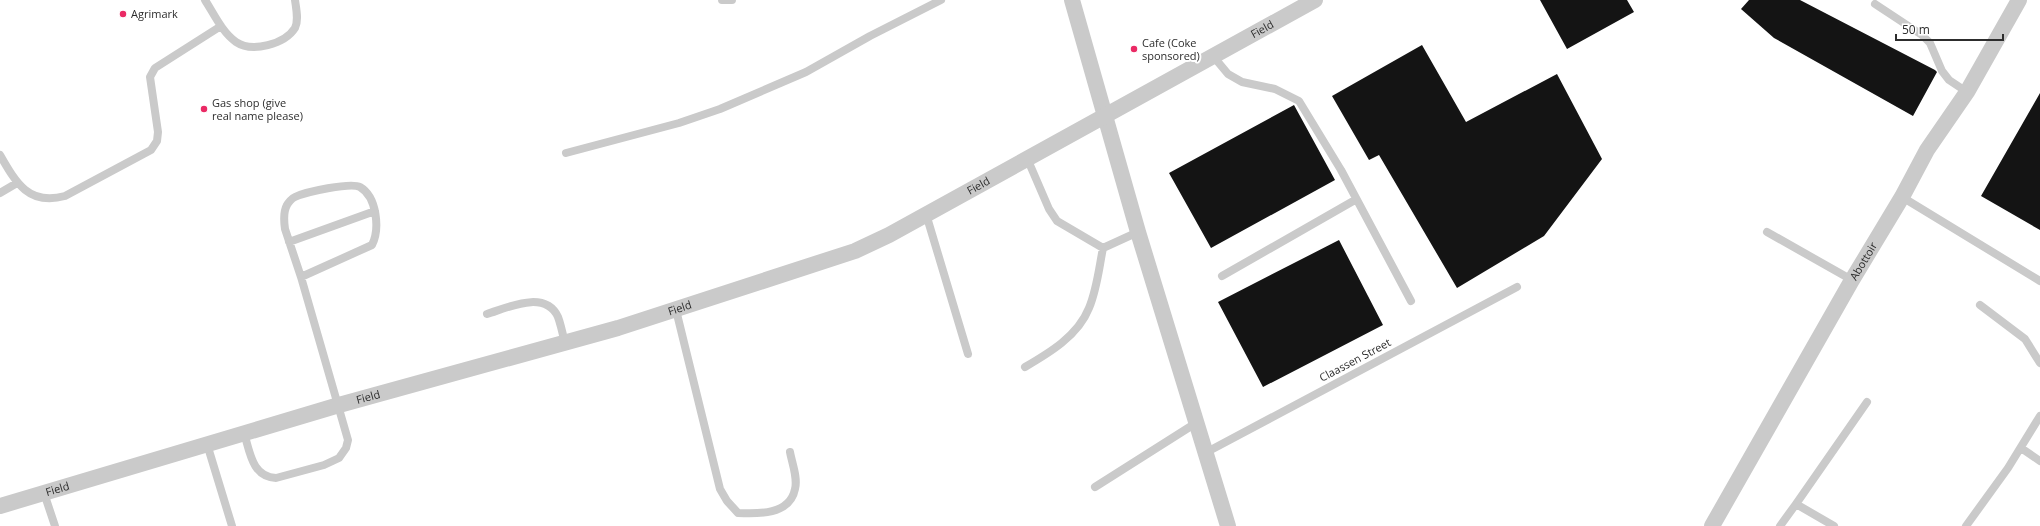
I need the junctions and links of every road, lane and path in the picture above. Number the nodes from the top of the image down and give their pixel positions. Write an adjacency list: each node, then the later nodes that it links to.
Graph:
1 (205, 0): 10 (lane)
2 (295, 0): 10 (lane)
3 (722, 0): 4 (lane)
4 (732, 0)
5 (941, 0): 14 (lane)
6 (1072, 0): 13 (street)
7 (1315, 0): 11 (street, Field)
8 (2019, 0): 12 (street, Abottoir)
9 (1875, 4): 12 (lane)
10 (221, 26): 17 (lane)
11 (1213, 56): 13 (street, Field); 20 (lane)
12 (1967, 92): 19 (street, Abottoir)
13 (1106, 115): 16 (street, Field); 23 (street)
14 (566, 153)
15 (0, 155): 17 (lane)
16 (1027, 158): 22 (street, Field); 26 (lane)
17 (16, 183): 18 (lane)
18 (0, 193)
19 (1902, 197): 29 (street, Abottoir); 30 (lane)
20 (1355, 200): 27 (lane); 32 (lane)
21 (374, 211): 25 (lane); 25 (lane); 28 (lane)
22 (926, 214): 34 (street, Field); 37 (lane)
23 (1138, 232): 26 (lane); 43 (street)
24 (1767, 232): 29 (lane)
25 (289, 242): 28 (lane)
26 (1103, 248): 39 (lane)
27 (1222, 276)
28 (300, 277): 41 (lane)
29 (1852, 280): 57 (street, Abottoir)
30 (2040, 280)
31 (1516, 287): 48 (lane, Claassen Street)
32 (1411, 301)
33 (1980, 304): 38 (lane)
34 (676, 310): 36 (street, Field); 47 (lane)
35 (487, 314): 36 (lane)
36 (565, 344): 41 (street, Field)
37 (968, 354)
38 (2040, 363)
39 (1025, 367)
40 (1867, 402): 52 (lane)
41 (339, 405): 44 (street, Field); 44 (lane)
42 (2040, 416): 46 (lane)
43 (1196, 424): 48 (street); 50 (lane)
44 (244, 434): 45 (street, Field)
45 (207, 444): 51 (street, Field); 55 (lane)
46 (2020, 448): 49 (lane); 60 (lane)
47 (790, 452)
48 (1205, 453): 56 (street)
49 (2040, 461)
50 (1095, 487)
51 (44, 493): 53 (street, Field); 54 (lane)
52 (1796, 504): 58 (lane); 59 (lane)
53 (0, 506)
54 (55, 526)
55 (232, 526)
56 (1228, 526)
57 (1712, 526)
58 (1780, 526)
59 (1834, 526)
60 (1966, 526)

